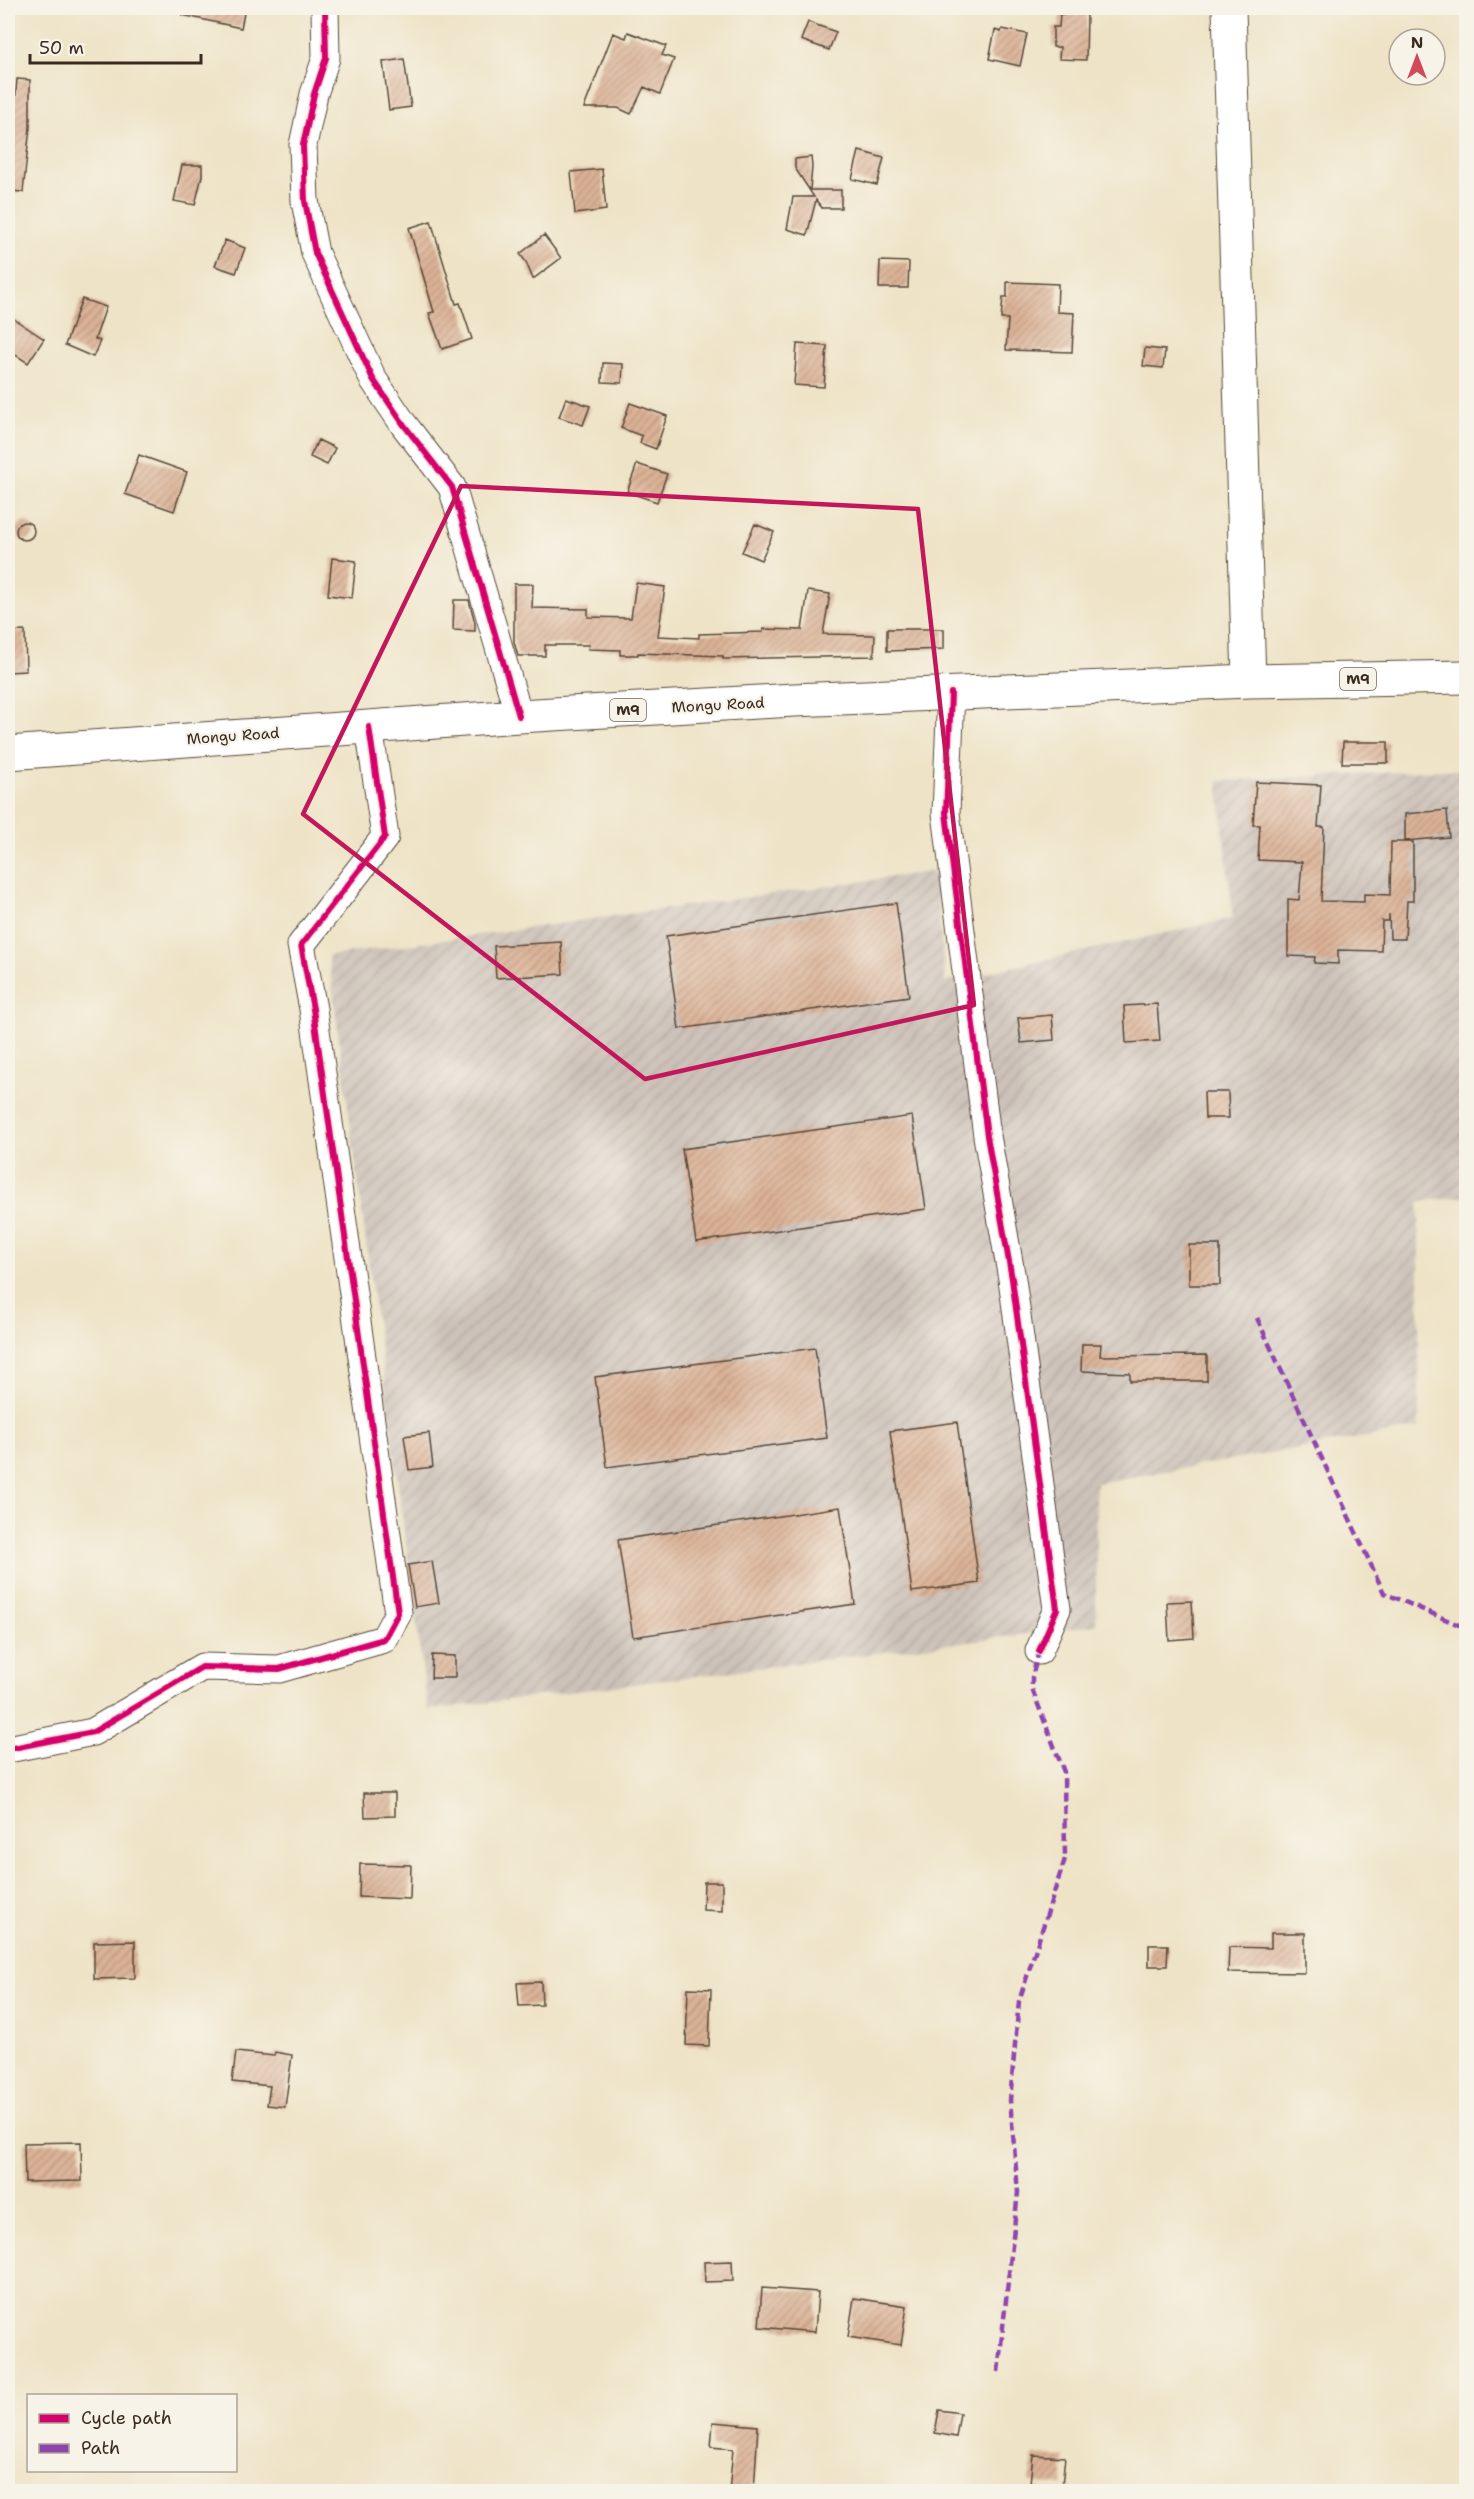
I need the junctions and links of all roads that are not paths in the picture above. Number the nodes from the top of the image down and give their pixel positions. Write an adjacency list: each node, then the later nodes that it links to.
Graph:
1 (326, 8): 6 (street)
2 (1230, 8): 4 (main road)
3 (1467, 677): 4 (main road, M9)
4 (1249, 681): 5 (main road, Mongu Road / M9)
5 (951, 693): 6 (main road, Mongu Road / M9); 9 (street)
6 (519, 716): 7 (main road, Mongu Road / M9)
7 (369, 727): 8 (main road, Mongu Road / M9); 10 (street)
8 (8, 753)
9 (1039, 1651)
10 (8, 1749)

